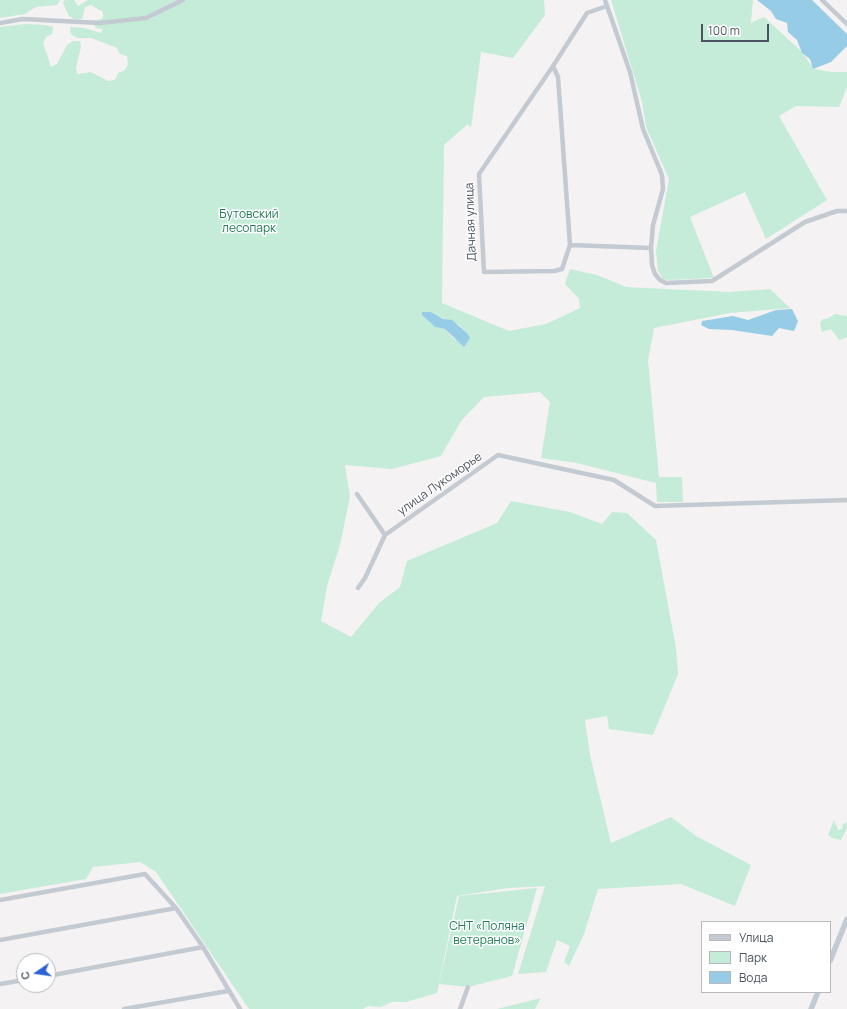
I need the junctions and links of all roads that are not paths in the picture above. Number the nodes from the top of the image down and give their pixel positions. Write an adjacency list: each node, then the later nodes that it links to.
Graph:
1 (183, 0): 5 (street)
2 (605, 0): 4 (street)
3 (822, 0): 6 (street)
4 (607, 6): 7 (street, Дачная улица); 10 (street)
5 (0, 23)
6 (847, 24)
7 (553, 66): 9 (street, Дачная улица); 9 (street, Дачная улица)
8 (847, 211): 10 (street)
9 (570, 244): 10 (street)
10 (651, 248)
11 (357, 494): 13 (street)
12 (847, 500): 13 (street, улица Лукоморье)
13 (385, 536): 14 (street, улица Лукоморье)
14 (358, 588)
15 (0, 900): 16 (street)
16 (176, 908): 18 (street); 19 (street)
17 (847, 920): 20 (street)
18 (0, 940)
19 (203, 947): 21 (street); 25 (street)
20 (831, 959)
21 (56, 975)
22 (16, 981): 23 (street)
23 (0, 984)
24 (468, 987): 29 (street)
25 (228, 991): 27 (street); 28 (street)
26 (818, 993): 30 (street)
27 (124, 1009)
28 (240, 1009)
29 (460, 1009)
30 (811, 1009)

